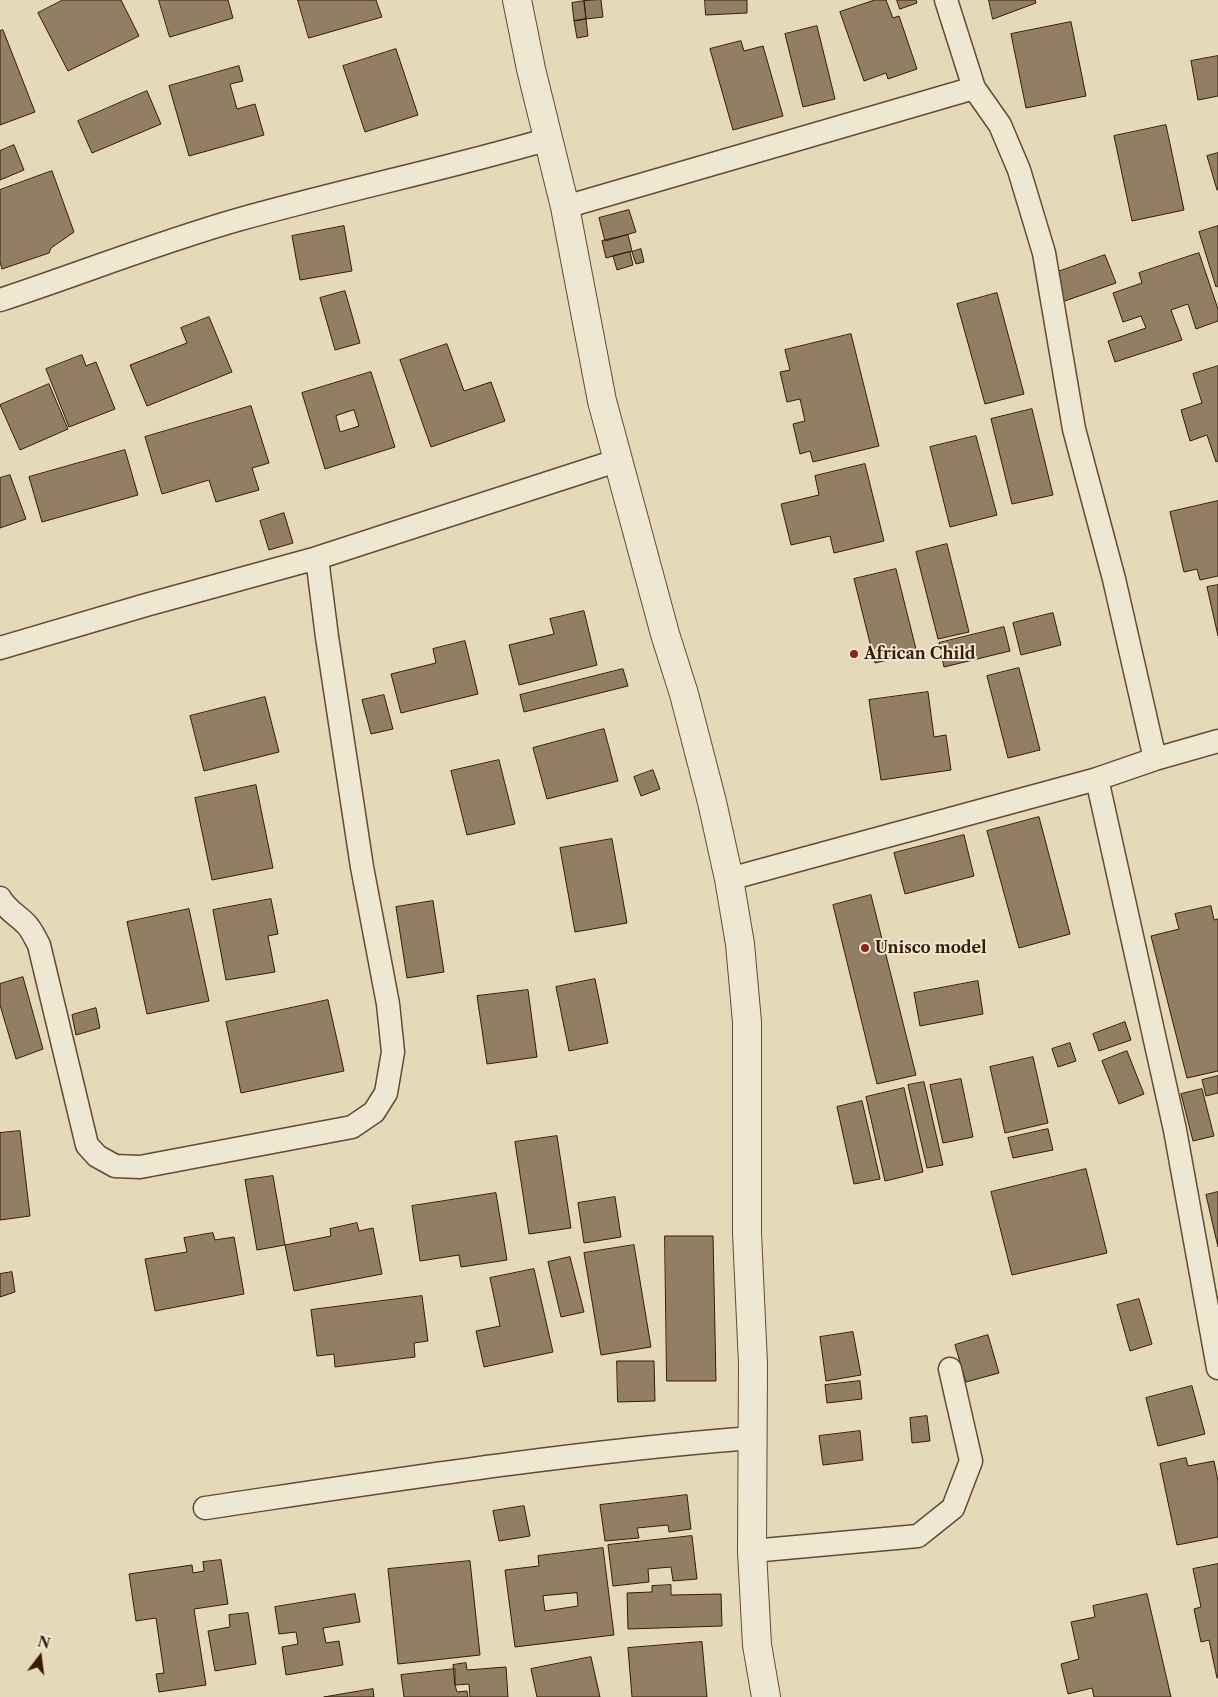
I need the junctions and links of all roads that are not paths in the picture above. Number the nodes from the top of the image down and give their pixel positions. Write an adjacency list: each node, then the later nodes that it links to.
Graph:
1 (517, 0): 4 (street)
2 (946, 0): 3 (street)
3 (974, 88): 5 (street); 11 (street)
4 (549, 139): 5 (street); 6 (street)
5 (565, 207): 7 (street)
6 (0, 300)
7 (619, 460): 8 (street); 13 (street)
8 (317, 558): 9 (street); 14 (street)
9 (0, 648)
10 (1218, 741): 11 (street)
11 (1155, 759): 12 (street)
12 (1097, 780): 13 (street); 15 (street)
13 (729, 879): 17 (street)
14 (0, 898)
15 (1218, 1368)
16 (950, 1369): 19 (street)
17 (752, 1438): 18 (street); 19 (street)
18 (205, 1508)
19 (752, 1551): 20 (street)
20 (766, 1697)

